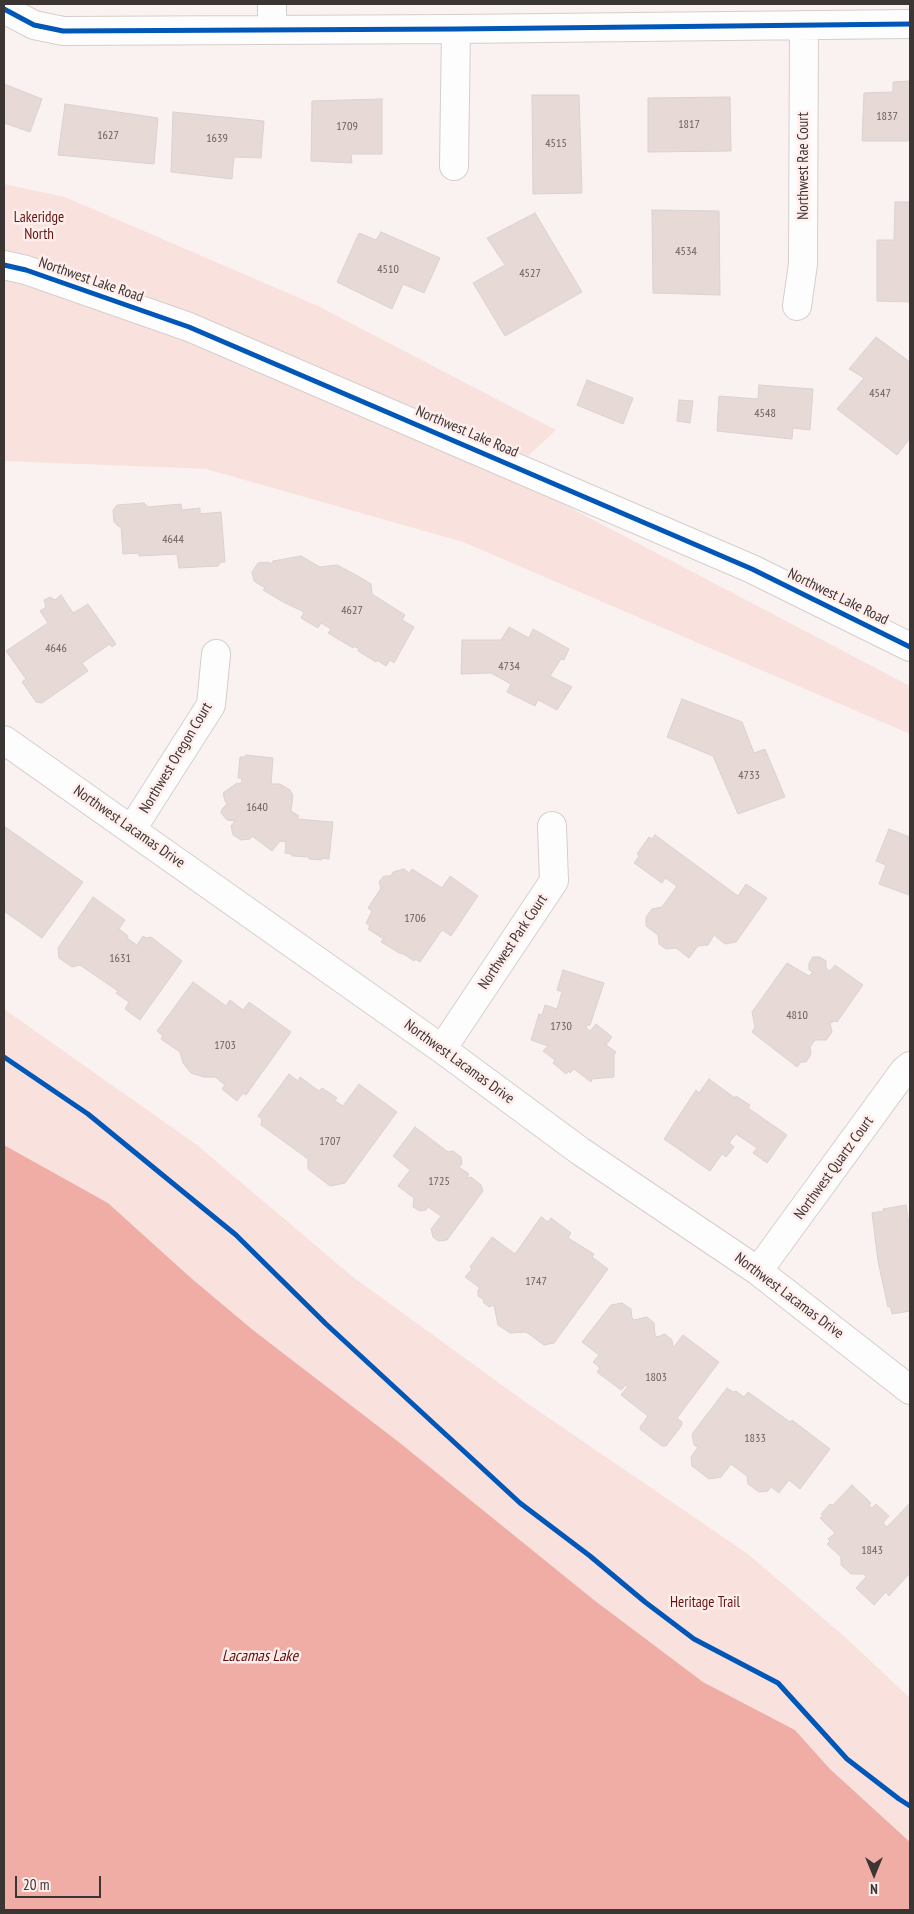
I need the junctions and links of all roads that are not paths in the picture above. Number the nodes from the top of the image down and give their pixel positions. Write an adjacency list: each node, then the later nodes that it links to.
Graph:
1 (13, 14): 3 (street)
2 (641, 15): 5 (street); 6 (street)
3 (272, 16): 6 (street)
4 (910, 24): 5 (street)
5 (804, 25): 9 (street, Northwest Rae Court)
6 (456, 29): 7 (street)
7 (454, 166)
8 (4, 265): 10 (street, Northwest Lake Road)
9 (797, 306)
10 (910, 647)
11 (216, 654): 14 (street, Northwest Oregon Court)
12 (4, 740): 14 (street, Northwest Lacamas Drive)
13 (552, 826): 15 (street, Northwest Park Court)
14 (132, 829): 15 (street, Northwest Lacamas Drive)
15 (442, 1048): 17 (street, Northwest Lacamas Drive)
16 (910, 1066): 17 (street, Northwest Quartz Court)
17 (758, 1271): 18 (street, Northwest Lacamas Drive)
18 (910, 1390)

